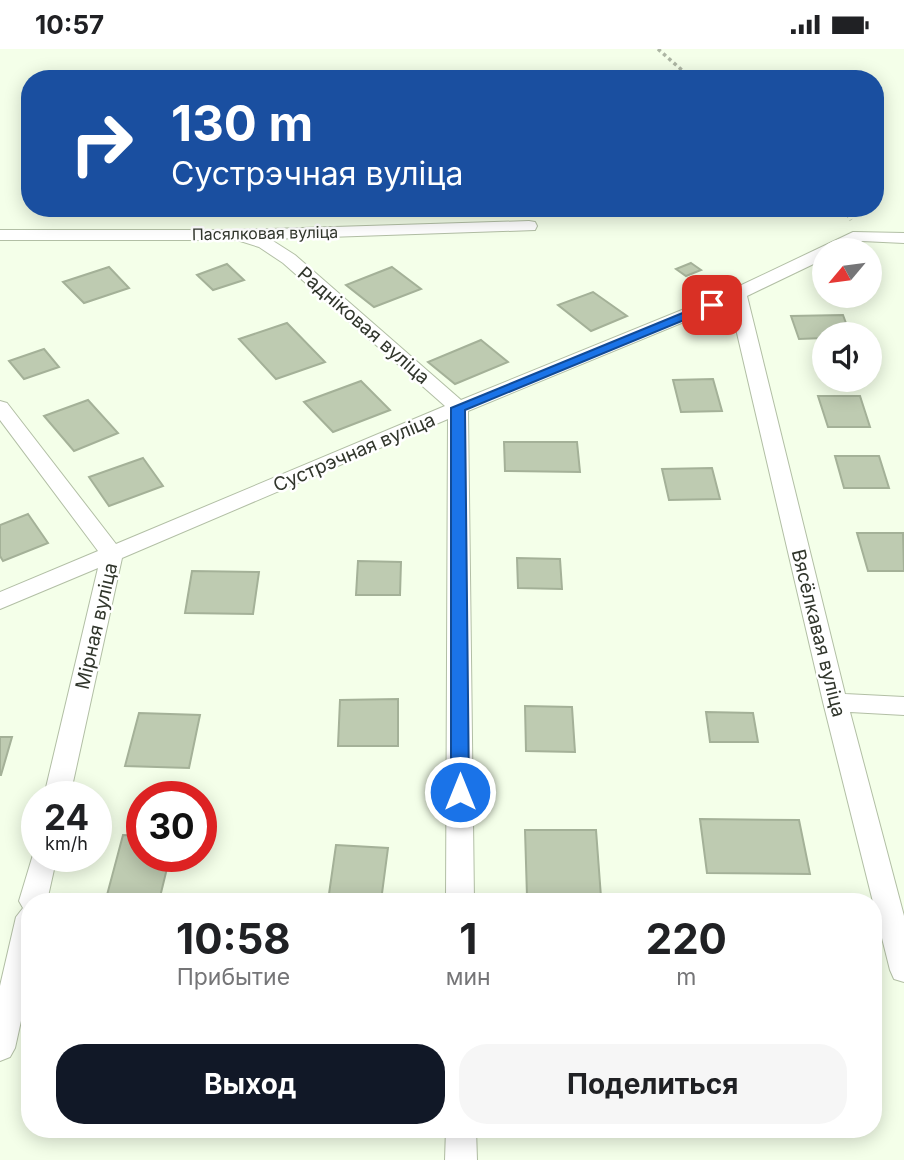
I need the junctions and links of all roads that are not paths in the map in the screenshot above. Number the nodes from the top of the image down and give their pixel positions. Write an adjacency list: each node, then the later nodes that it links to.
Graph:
1 (529, 226): 3 (street, Пасялковая вуліца)
2 (0, 235): 3 (street, Пасялковая вуліца)
3 (238, 235): 9 (street, Радніковая вуліца)
4 (855, 238): 5 (street)
5 (904, 238)
6 (812, 259): 7 (street, Сустрэчная вуліца)
7 (737, 294): 9 (street, Сустрэчная вуліца); 12 (street, Вясёлкавая вуліца)
8 (0, 407): 10 (street, Мірная вуліца)
9 (458, 408): 10 (street, Сустрэчная вуліца); 17 (street)
10 (112, 554): 11 (street, Сустрэчная вуліца); 14 (street, Мірная вуліца)
11 (0, 601)
12 (835, 702): 13 (street); 19 (street, Вясёлкавая вуліца)
13 (904, 706)
14 (60, 781)
15 (40, 872): 16 (street)
16 (35, 893)
17 (460, 893)
18 (21, 956): 20 (street)
19 (904, 970)
20 (0, 1048)
21 (461, 1138): 22 (street)
22 (461, 1160)

